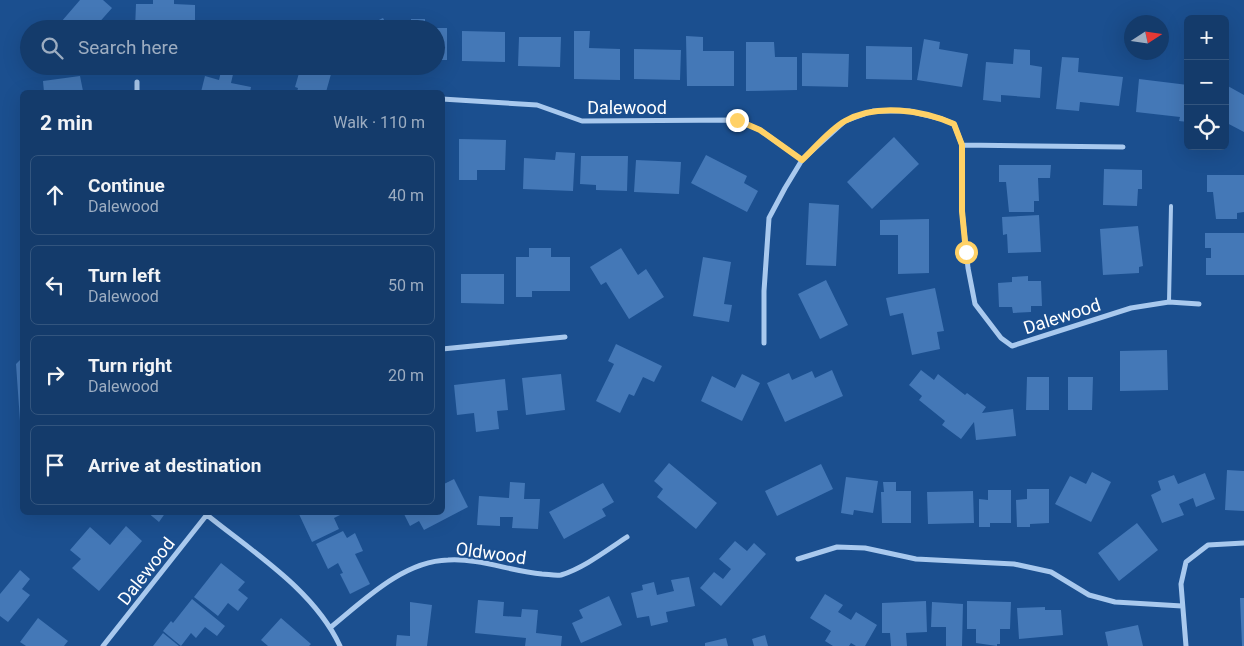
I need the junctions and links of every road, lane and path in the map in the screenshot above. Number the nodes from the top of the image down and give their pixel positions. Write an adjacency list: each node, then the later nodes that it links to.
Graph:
1 (136, 82): 2 (street)
2 (137, 90)
3 (445, 99): 6 (street, Dalewood)
4 (962, 145): 5 (street); 6 (street, Dalewood); 8 (street, Dalewood)
5 (1123, 147)
6 (802, 160): 11 (street, Dalewood)
7 (1171, 206): 8 (lane)
8 (1169, 302): 9 (street, Dalewood)
9 (1199, 304)
10 (566, 337): 12 (street)
11 (764, 343)
12 (445, 349)
13 (207, 515): 20 (street, Dalewood)
14 (209, 515): 19 (street)
15 (627, 537): 19 (street, Oldwood)
16 (1244, 543): 18 (street)
17 (798, 559): 18 (street)
18 (1182, 606): 22 (street)
19 (331, 627): 21 (street)
20 (104, 646)
21 (340, 646)
22 (1186, 646)

